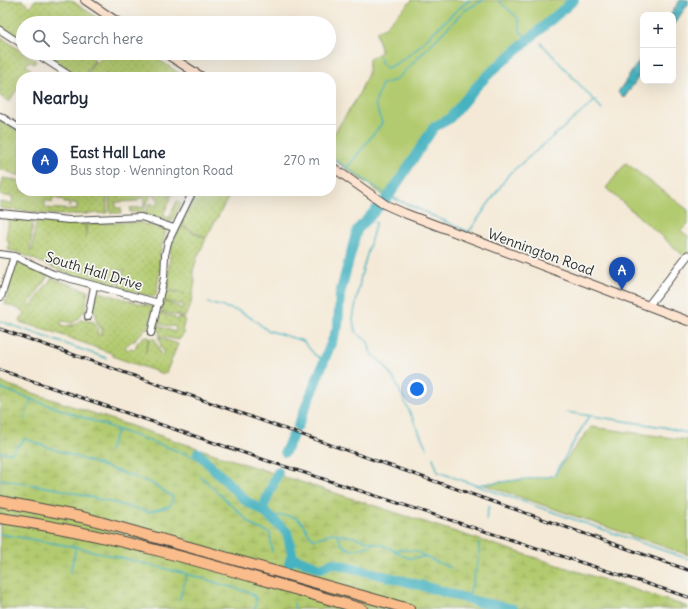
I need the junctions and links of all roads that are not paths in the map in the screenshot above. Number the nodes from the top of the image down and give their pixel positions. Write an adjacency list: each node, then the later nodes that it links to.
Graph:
1 (85, 0): 2 (main road)
2 (109, 16)
3 (0, 30): 4 (street)
4 (16, 40)
5 (46, 60): 7 (street)
6 (176, 60): 8 (main road)
7 (64, 72)
8 (194, 72)
9 (0, 116): 10 (street)
10 (16, 126)
11 (336, 170): 21 (main road, Wennington Road)
12 (190, 196): 14 (street)
13 (0, 213): 14 (street)
14 (174, 228): 20 (street)
15 (0, 254): 17 (street, South Hall Drive)
16 (688, 255): 21 (street)
17 (14, 256): 18 (street, South Hall Drive); 19 (street)
18 (94, 286): 20 (street, South Hall Drive); 22 (street)
19 (1, 297)
20 (159, 303): 24 (street)
21 (648, 306): 23 (main road, Wennington Road)
22 (88, 317)
23 (688, 321)
24 (151, 333)
25 (0, 501): 28 (highway)
26 (0, 518): 27 (highway)
27 (362, 609)
28 (409, 609)

